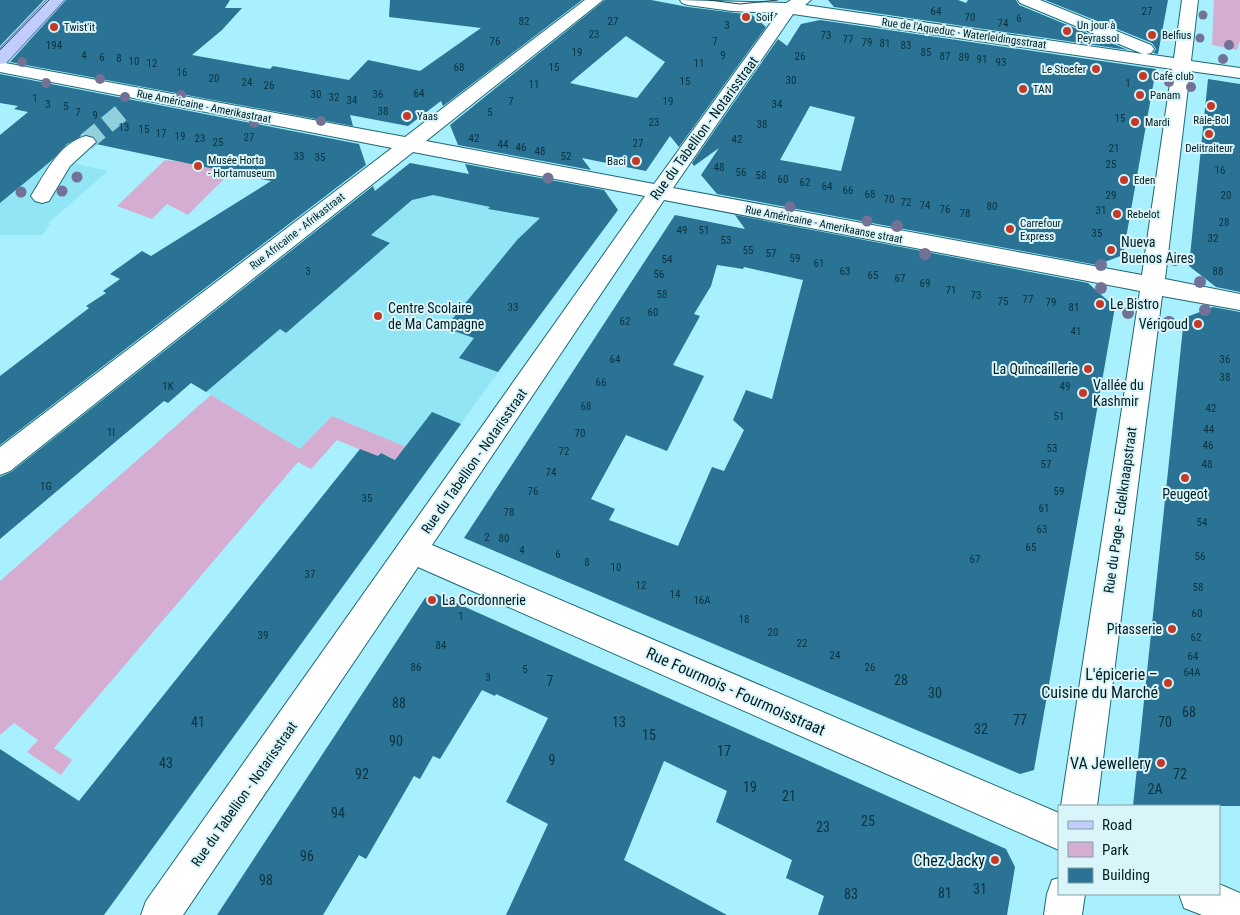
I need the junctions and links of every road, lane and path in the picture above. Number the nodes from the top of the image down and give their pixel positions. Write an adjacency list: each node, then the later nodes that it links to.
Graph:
1 (45, 0): 8 (main road)
2 (56, 0): 9 (main road)
3 (595, 0): 16 (street, Rue Africaine - Afrikastraat)
4 (688, 0): 7 (street, Rue de l'Aqueduc - Waterleidingsstraat)
5 (1026, 0): 10 (street)
6 (1190, 0): 10 (street, Rue du Page - Edelknaapstraat)
7 (794, 3): 10 (street, Rue de l'Aqueduc - Waterleidingsstraat); 17 (street, Rue du Tabellion - Notarisstraat)
8 (0, 45)
9 (0, 59)
10 (1181, 64): 12 (street, Rue de l'Aqueduc - Waterleidingsstraat); 19 (street, Rue du Page - Edelknaapstraat)
11 (0, 67): 13 (street, Rue Américaine - Amerikastraat)
12 (1239, 70)
13 (143, 94): 14 (street); 16 (street, Rue Américaine - Amerikastraat)
14 (128, 108)
15 (86, 142): 18 (street)
16 (408, 145): 17 (street, Rue Américaine - Amerikaanse straat); 21 (street, Rue Africaine - Afrikastraat)
17 (658, 192): 19 (street, Rue Américaine - Amerikaanse straat); 22 (street, Rue du Tabellion - Notarisstraat)
18 (42, 196)
19 (1152, 286): 20 (street, Rue Américaine - Amerikaanse straat); 23 (street, Rue du Page - Edelknaapstraat)
20 (1240, 302)
21 (0, 463)
22 (412, 550): 24 (street, Rue Fourmois - Fourmoisstraat); 28 (street, Rue du Tabellion - Notarisstraat)
23 (1079, 805)
24 (1058, 832)
25 (1066, 895): 29 (street)
26 (1200, 895): 27 (street)
27 (1240, 912)
28 (160, 915)
29 (1063, 915)

